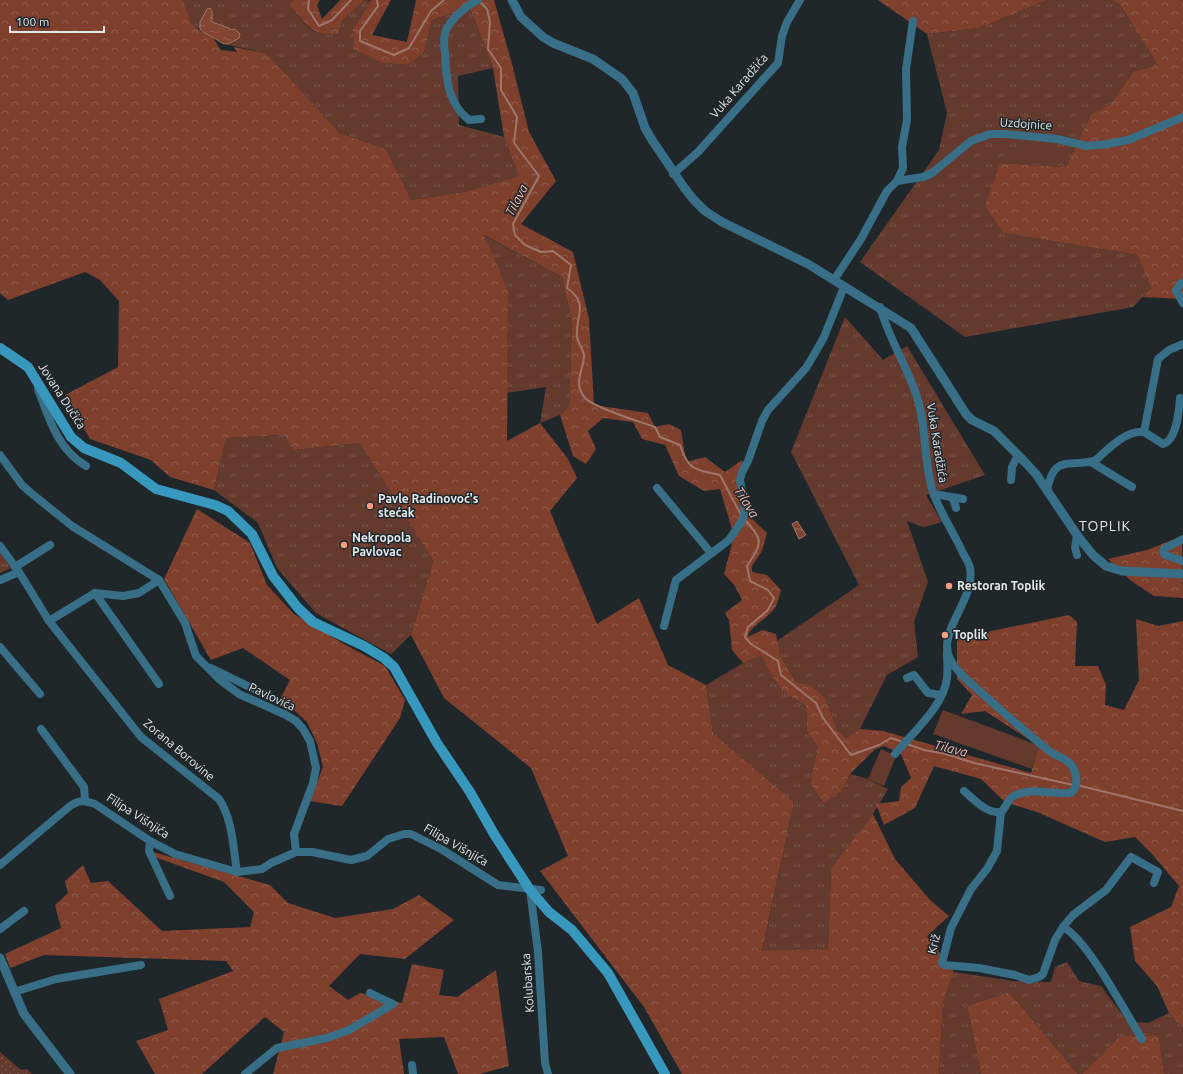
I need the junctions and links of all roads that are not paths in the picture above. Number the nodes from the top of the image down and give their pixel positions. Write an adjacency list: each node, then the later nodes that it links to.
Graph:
1 (512, 0): 7 (street, Vuka Karadžića)
2 (800, 0): 7 (street, Vuka Karadžića)
3 (476, 1): 6 (street)
4 (913, 21): 8 (street)
5 (1183, 117): 8 (street, Uzdojnice)
6 (481, 119)
7 (673, 174): 9 (street, Vuka Karadžića)
8 (897, 181): 9 (street)
9 (834, 280): 11 (street, Vuka Karadžića)
10 (1180, 283): 12 (street)
11 (844, 287): 13 (street, Vuka Karadžića); 36 (street)
12 (1183, 303)
13 (880, 308): 20 (street, Vuka Karadžića); 28 (street, Vuka Karadžića)
14 (1183, 344): 18 (street)
15 (0, 348): 16 (main road, Jovana Dučića)
16 (35, 379): 22 (street); 48 (main road, Jovana Dučića)
17 (1180, 398): 18 (street)
18 (1144, 432): 21 (street)
19 (0, 455): 23 (street, Pavlovića)
20 (1018, 455): 24 (street); 27 (street, Vuka Karadžića)
21 (1091, 462): 25 (street); 27 (street)
22 (86, 466)
23 (3, 468): 42 (street, Pavlovića)
24 (1011, 480)
25 (1132, 487)
26 (657, 488): 36 (street)
27 (1047, 491): 32 (street, Vuka Karadžića)
28 (934, 494): 29 (street); 47 (street, Vuka Karadžića)
29 (953, 498): 30 (street); 31 (street)
30 (962, 499)
31 (956, 508)
32 (1077, 535): 37 (street); 40 (street, Vuka Karadžića)
33 (1183, 539): 38 (street)
34 (50, 545): 39 (street)
35 (0, 546): 39 (street, Zorana Borovine)
36 (711, 553): 45 (street)
37 (1077, 555)
38 (1183, 561)
39 (17, 570): 41 (street); 44 (street, Zorana Borovine)
40 (1183, 574)
41 (0, 580)
42 (159, 580): 43 (street); 49 (street, Pavlovića)
43 (95, 593): 44 (street); 51 (street)
44 (49, 621): 63 (street, Zorana Borovine)
45 (664, 626)
46 (0, 647): 52 (street)
47 (946, 648): 53 (street, Vuka Karadžića); 59 (street)
48 (384, 658): 65 (main road, Filipa Višnjića)
49 (206, 665): 54 (street, Pavlovića); 61 (street, Pavlovića)
50 (907, 678): 53 (street)
51 (159, 684)
52 (40, 694)
53 (941, 695): 56 (street, Vuka Karadžića)
54 (270, 697)
55 (41, 729): 58 (street)
56 (895, 754)
57 (964, 790): 59 (street)
58 (85, 800): 60 (street, Filipa Višnjića); 62 (street)
59 (1001, 812): 69 (street, Križ)
60 (150, 841): 63 (street, Filipa Višnjića); 67 (street)
61 (296, 852): 63 (street, Filipa Višnjića); 65 (street, Filipa Višnjića)
62 (0, 865)
63 (237, 872)
64 (1154, 883): 69 (street, Križ)
65 (530, 890): 66 (street, Filipa Višnjića); 80 (street, Kolubarska); 81 (main road)
66 (541, 890)
67 (170, 896)
68 (24, 911): 70 (street)
69 (1063, 927): 75 (street)
70 (0, 929)
71 (0, 958): 73 (street)
72 (141, 965): 73 (street)
73 (14, 992): 77 (street)
74 (370, 993): 78 (street)
75 (1142, 1039)
76 (412, 1065): 79 (street)
77 (70, 1074)
78 (245, 1074)
79 (413, 1074)
80 (548, 1074)
81 (666, 1074)

